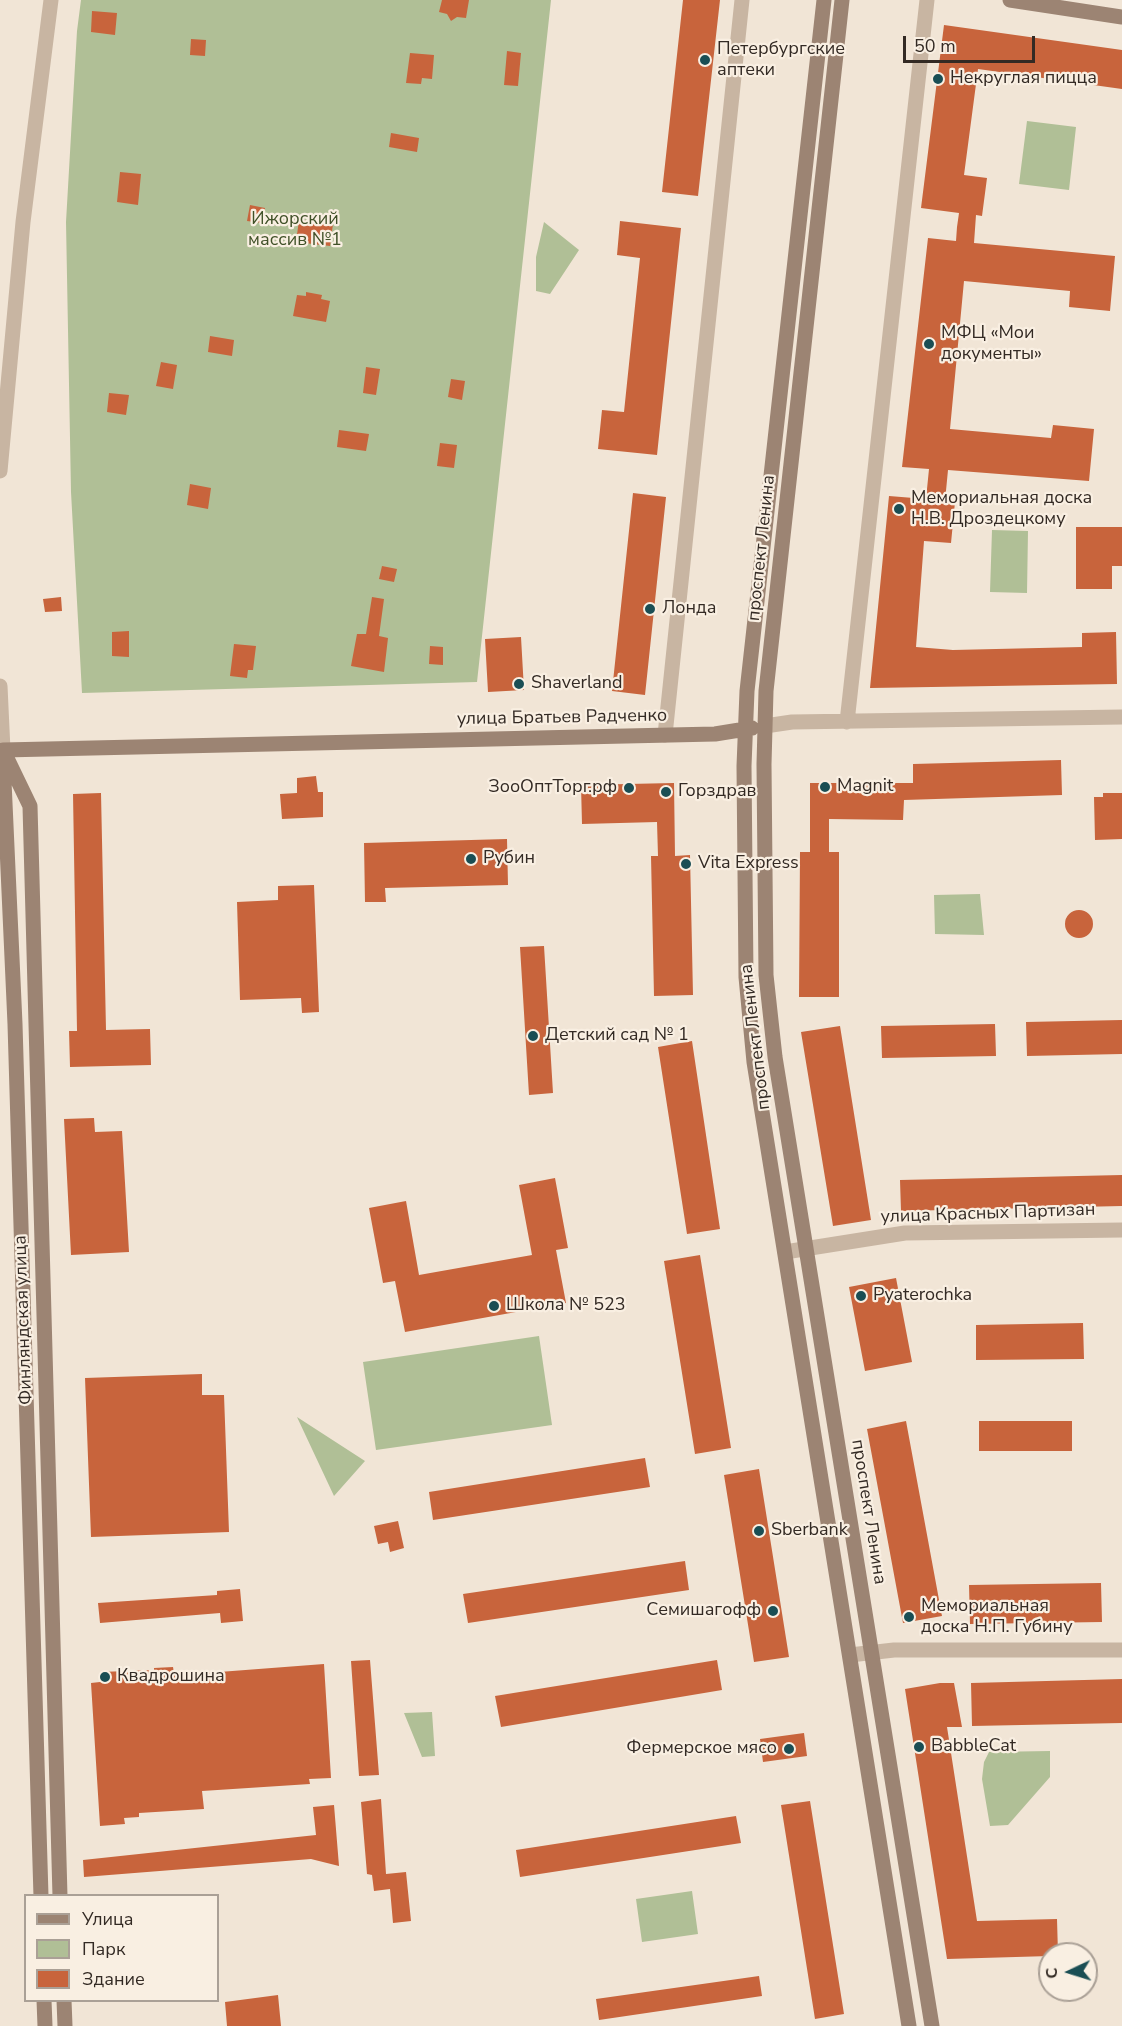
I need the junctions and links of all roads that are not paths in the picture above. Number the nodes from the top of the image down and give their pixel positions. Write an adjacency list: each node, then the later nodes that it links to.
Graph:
1 (51, 0): 8 (street)
2 (742, 0): 14 (street)
3 (824, 0): 13 (main road, проспект Ленина)
4 (842, 0): 12 (main road, проспект Ленина)
5 (927, 0): 11 (street)
6 (1010, 0): 7 (main road)
7 (1122, 17)
8 (0, 471)
9 (0, 686): 15 (street, Финляндская улица)
10 (1122, 717): 11 (street, улица Братьев Радченко)
11 (847, 722): 12 (street, улица Братьев Радченко)
12 (765, 726): 13 (main road, улица Братьев Радченко); 17 (main road, проспект Ленина)
13 (745, 729): 14 (main road, улица Братьев Радченко); 18 (main road, проспект Ленина)
14 (665, 735): 15 (main road, улица Братьев Радченко)
15 (3, 750): 22 (main road, Финляндская улица); 23 (main road, Финляндская улица)
16 (1122, 1230): 17 (street, улица Красных Партизан)
17 (806, 1248): 18 (street, улица Красных Партизан); 20 (main road, проспект Ленина)
18 (785, 1252): 21 (main road, проспект Ленина)
19 (1122, 1650): 20 (street)
20 (871, 1652): 21 (street); 29 (main road, проспект Ленина)
21 (850, 1655): 28 (main road, проспект Ленина)
22 (40, 1894)
23 (60, 1894)
24 (44, 2002): 26 (main road)
25 (64, 2002): 27 (main road)
26 (45, 2026)
27 (65, 2026)
28 (909, 2026)
29 (932, 2026)

